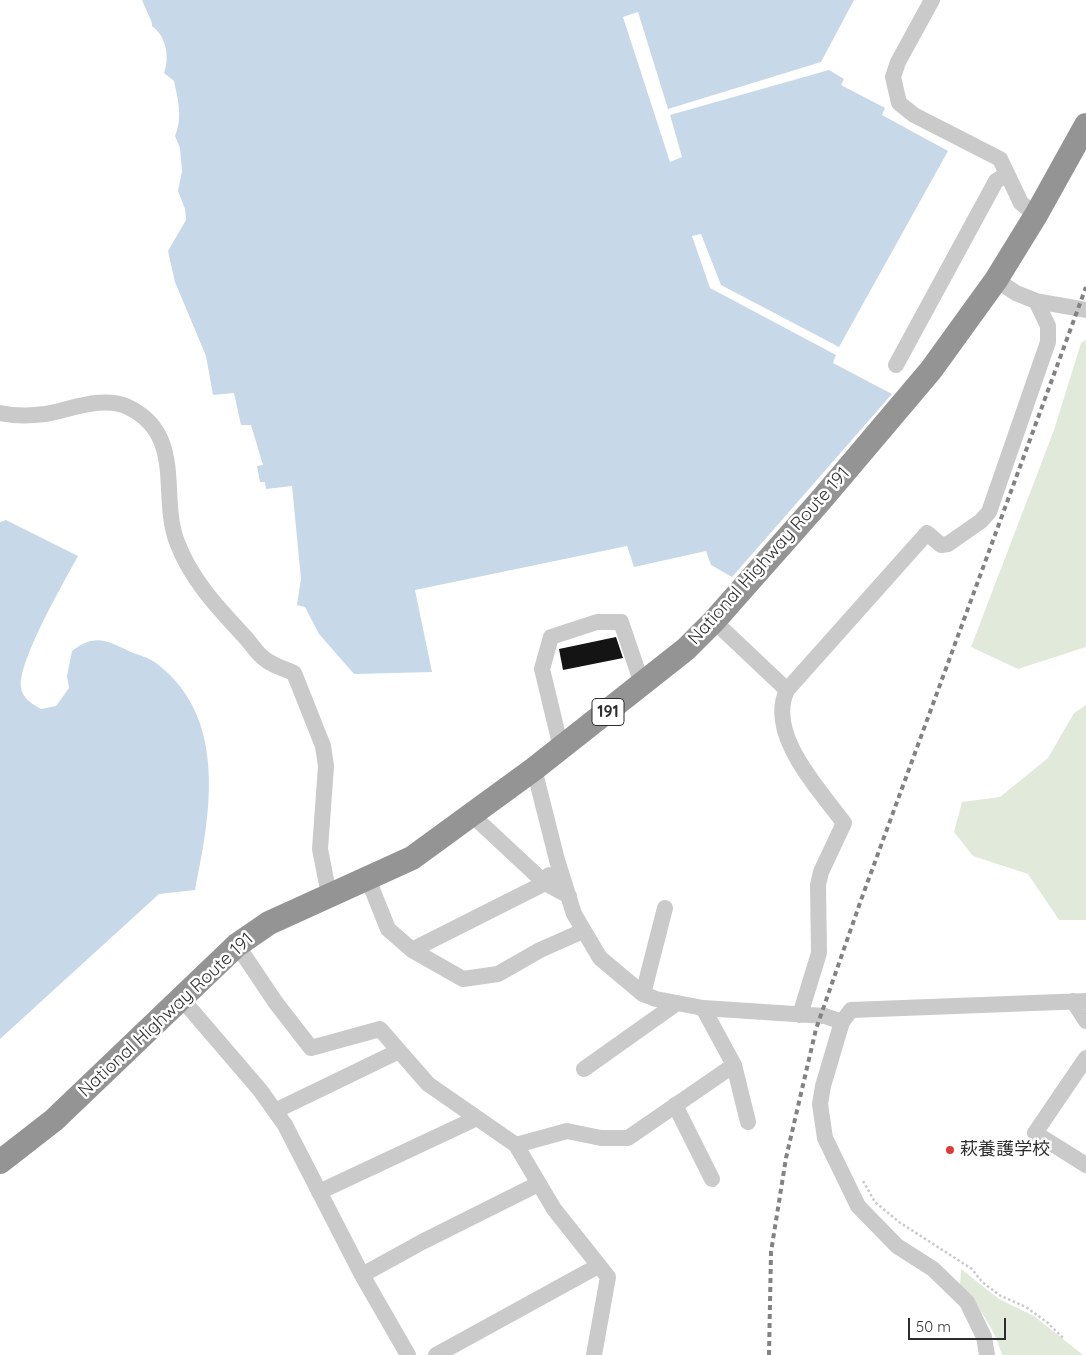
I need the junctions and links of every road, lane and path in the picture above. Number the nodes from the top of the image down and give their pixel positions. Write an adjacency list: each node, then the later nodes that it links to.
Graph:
1 (932, 0): 3 (street)
2 (1086, 125): 4 (highway, National Highway Route 191 / 191)
3 (1007, 174): 4 (street); 8 (street)
4 (1036, 215): 5 (highway, National Highway Route 191 / 191)
5 (996, 280): 6 (street); 10 (highway, National Highway Route 191 / 191)
6 (1036, 301): 7 (street); 12 (street)
7 (1086, 310)
8 (896, 365)
9 (0, 413): 19 (street)
10 (714, 621): 11 (highway, National Highway Route 191 / 191); 12 (street)
11 (642, 684): 13 (highway, National Highway Route 191 / 191); 13 (street)
12 (787, 690): 30 (street)
13 (561, 748): 14 (highway, National Highway Route 191 / 191)
14 (534, 769): 15 (highway, National Highway Route 191 / 191); 16 (street)
15 (472, 815): 17 (highway, National Highway Route 191 / 191); 18 (street)
16 (557, 860): 18 (street); 20 (street)
17 (368, 879): 19 (highway, National Highway Route 191 / 191); 24 (street)
18 (544, 882): 20 (street); 24 (street)
19 (329, 895): 23 (highway, National Highway Route 191 / 191)
20 (568, 896): 22 (street)
21 (666, 908): 25 (street)
22 (583, 931): 24 (street); 25 (street)
23 (237, 945): 26 (highway, National Highway Route 191 / 191); 33 (street)
24 (412, 950)
25 (643, 994): 28 (street)
26 (181, 998): 38 (street); 42 (highway, National Highway Route 191 / 191)
27 (1080, 1001): 31 (street); 32 (street)
28 (678, 1003): 29 (street); 36 (street)
29 (703, 1008): 30 (street); 35 (street)
30 (800, 1015): 31 (street)
31 (842, 1022): 54 (street)
32 (1086, 1022)
33 (399, 1051): 38 (street); 39 (street)
34 (1086, 1058): 43 (street)
35 (734, 1065): 37 (street); 40 (street)
36 (584, 1069)
37 (675, 1105): 41 (street); 45 (street)
38 (275, 1111): 47 (street)
39 (477, 1118): 41 (street); 47 (street)
40 (748, 1122)
41 (516, 1145): 46 (street)
42 (0, 1162)
43 (1086, 1165)
44 (862, 1178): 50 (path)
45 (712, 1179)
46 (538, 1184): 48 (street); 49 (street)
47 (319, 1192): 49 (street)
48 (598, 1266): 52 (street); 53 (street)
49 (362, 1275): 51 (street)
50 (1064, 1339)
51 (408, 1355)
52 (436, 1355)
53 (594, 1355)
54 (987, 1355)

